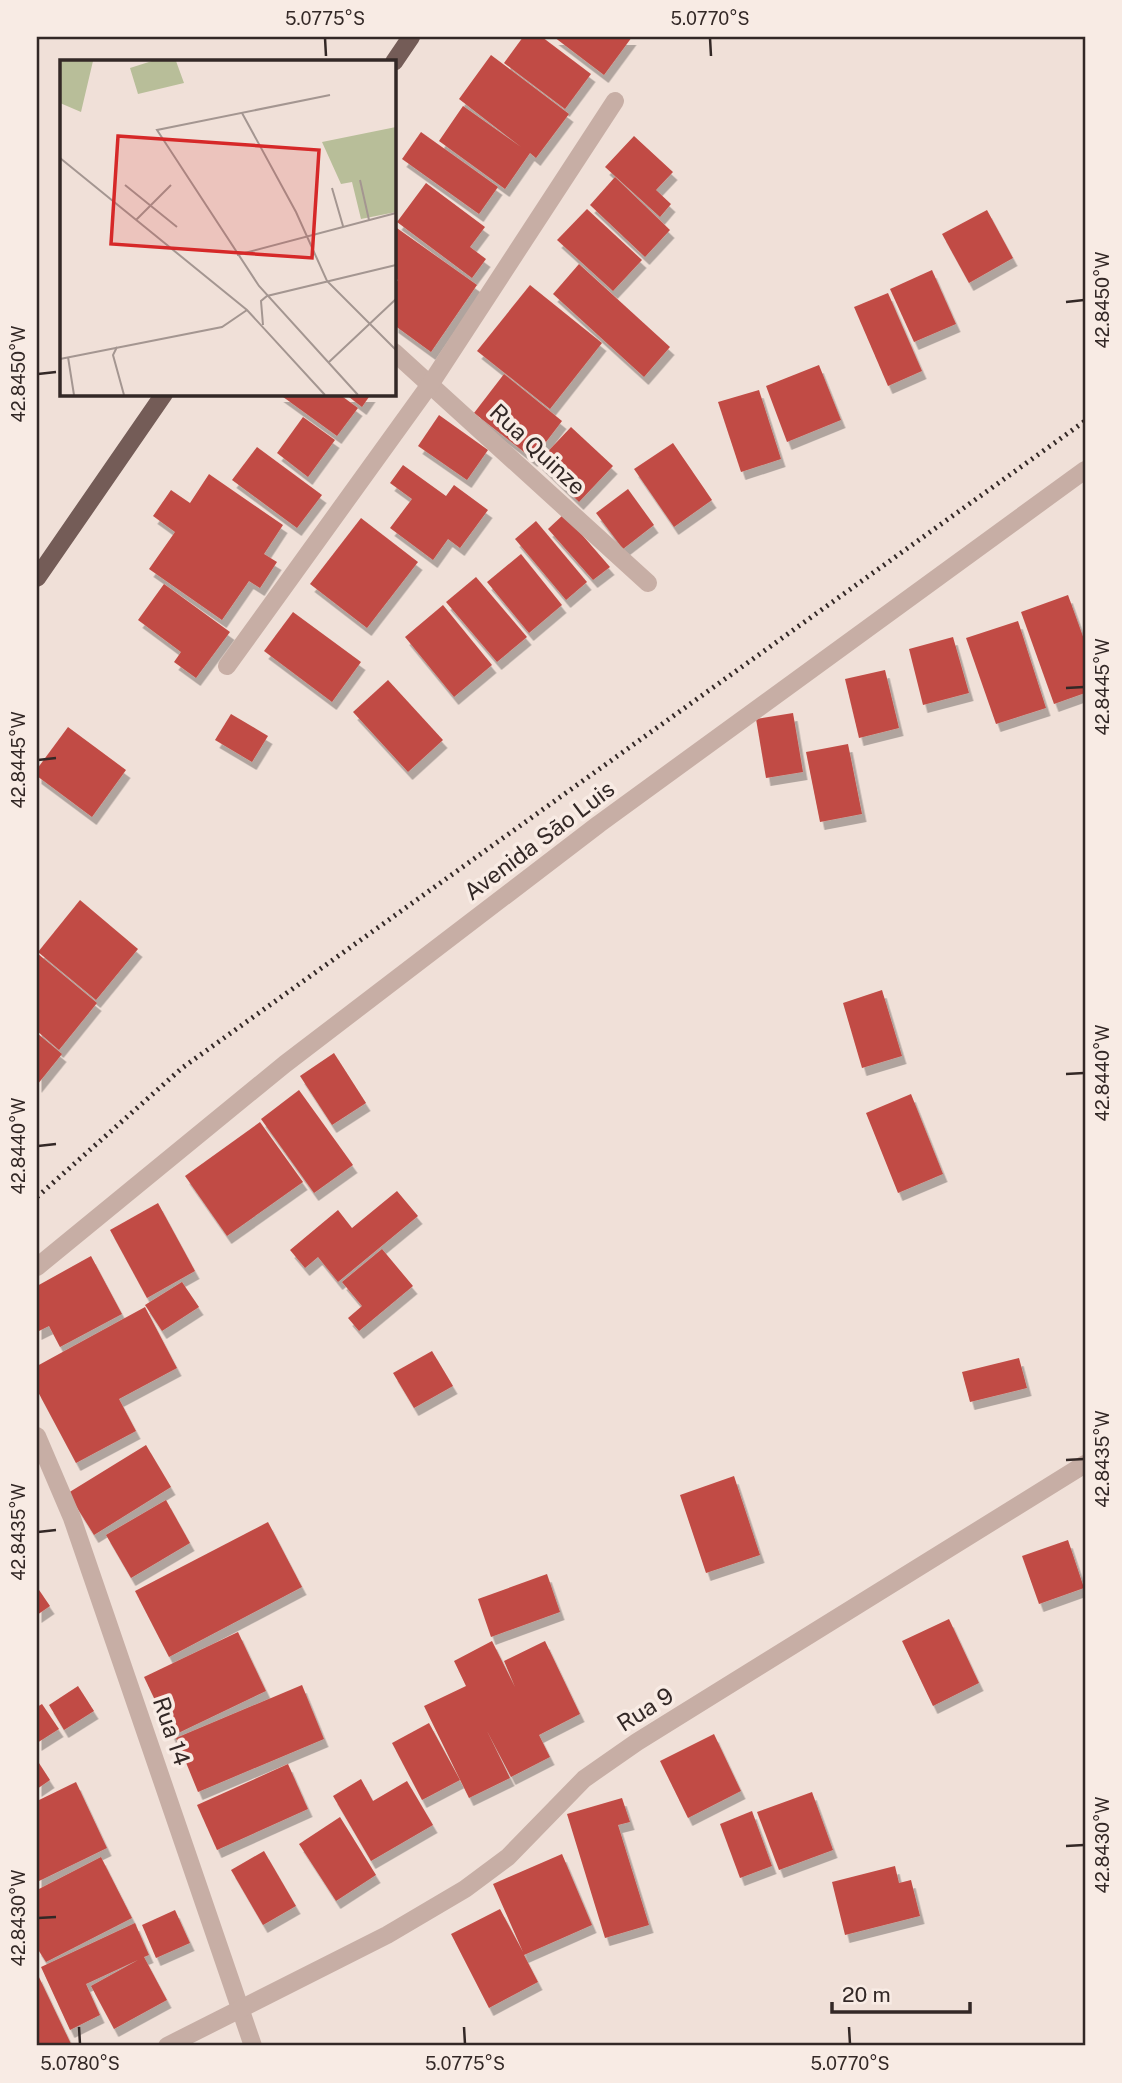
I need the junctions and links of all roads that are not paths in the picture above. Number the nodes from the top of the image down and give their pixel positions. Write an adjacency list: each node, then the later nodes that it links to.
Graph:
1 (411, 37): 2 (main road)
2 (395, 60)
3 (615, 101): 5 (street)
4 (396, 354): 5 (street, Rua Quinze)
5 (431, 383): 9 (street, Rua Quinze); 10 (street)
6 (163, 396): 8 (main road)
7 (1085, 470): 11 (street, Avenida São Luis)
8 (37, 578)
9 (648, 583)
10 (227, 666)
11 (37, 1268)
12 (37, 1436): 14 (street, Rua 14)
13 (1085, 1464): 14 (street, Rua 9)
14 (241, 2007): 15 (street, Rua 9); 16 (street, Rua 14)
15 (167, 2046)
16 (253, 2046)

